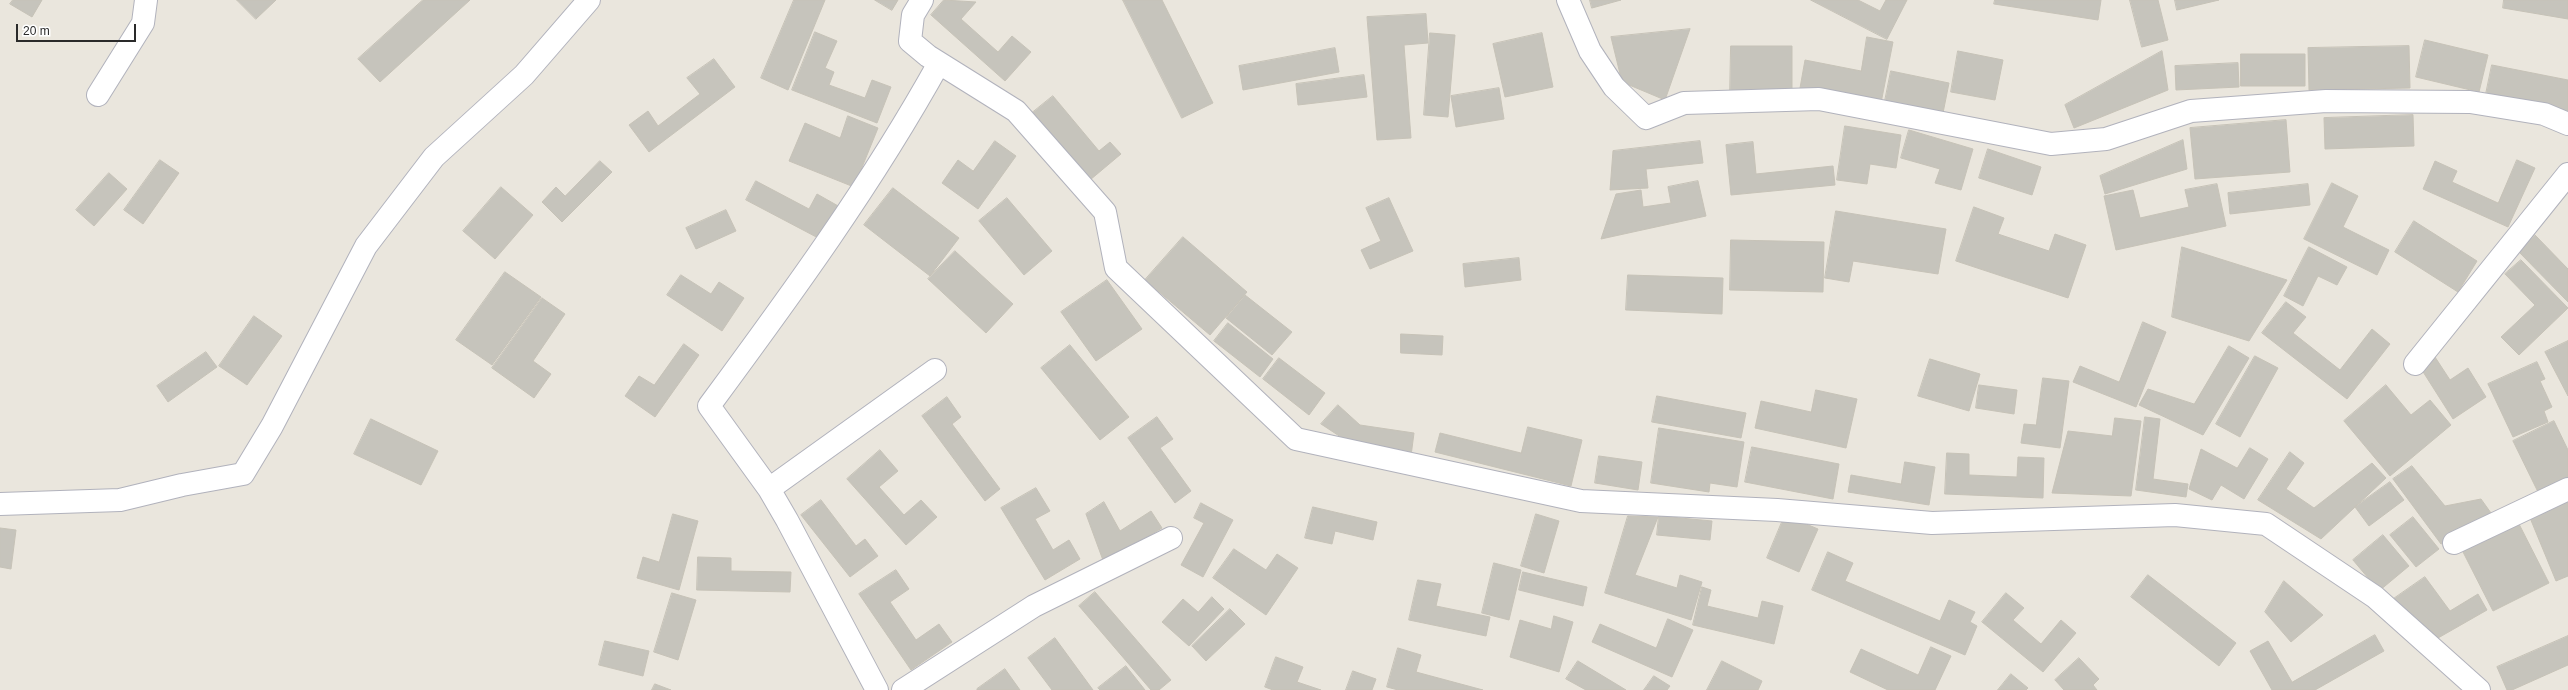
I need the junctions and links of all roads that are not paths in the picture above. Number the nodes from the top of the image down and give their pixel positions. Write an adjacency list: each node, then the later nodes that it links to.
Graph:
1 (146, 0): 6 (street)
2 (589, 0): 13 (street)
3 (922, 0): 5 (street)
4 (1568, 0): 7 (street)
5 (938, 63): 12 (street); 18 (street)
6 (98, 95)
7 (2568, 124)
8 (2568, 174): 9 (street)
9 (2415, 364)
10 (935, 370): 12 (street)
11 (2568, 489): 15 (street)
12 (769, 490): 16 (street)
13 (0, 504)
14 (1170, 538): 17 (street)
15 (2454, 543)
16 (877, 690)
17 (903, 690)
18 (2479, 690)

